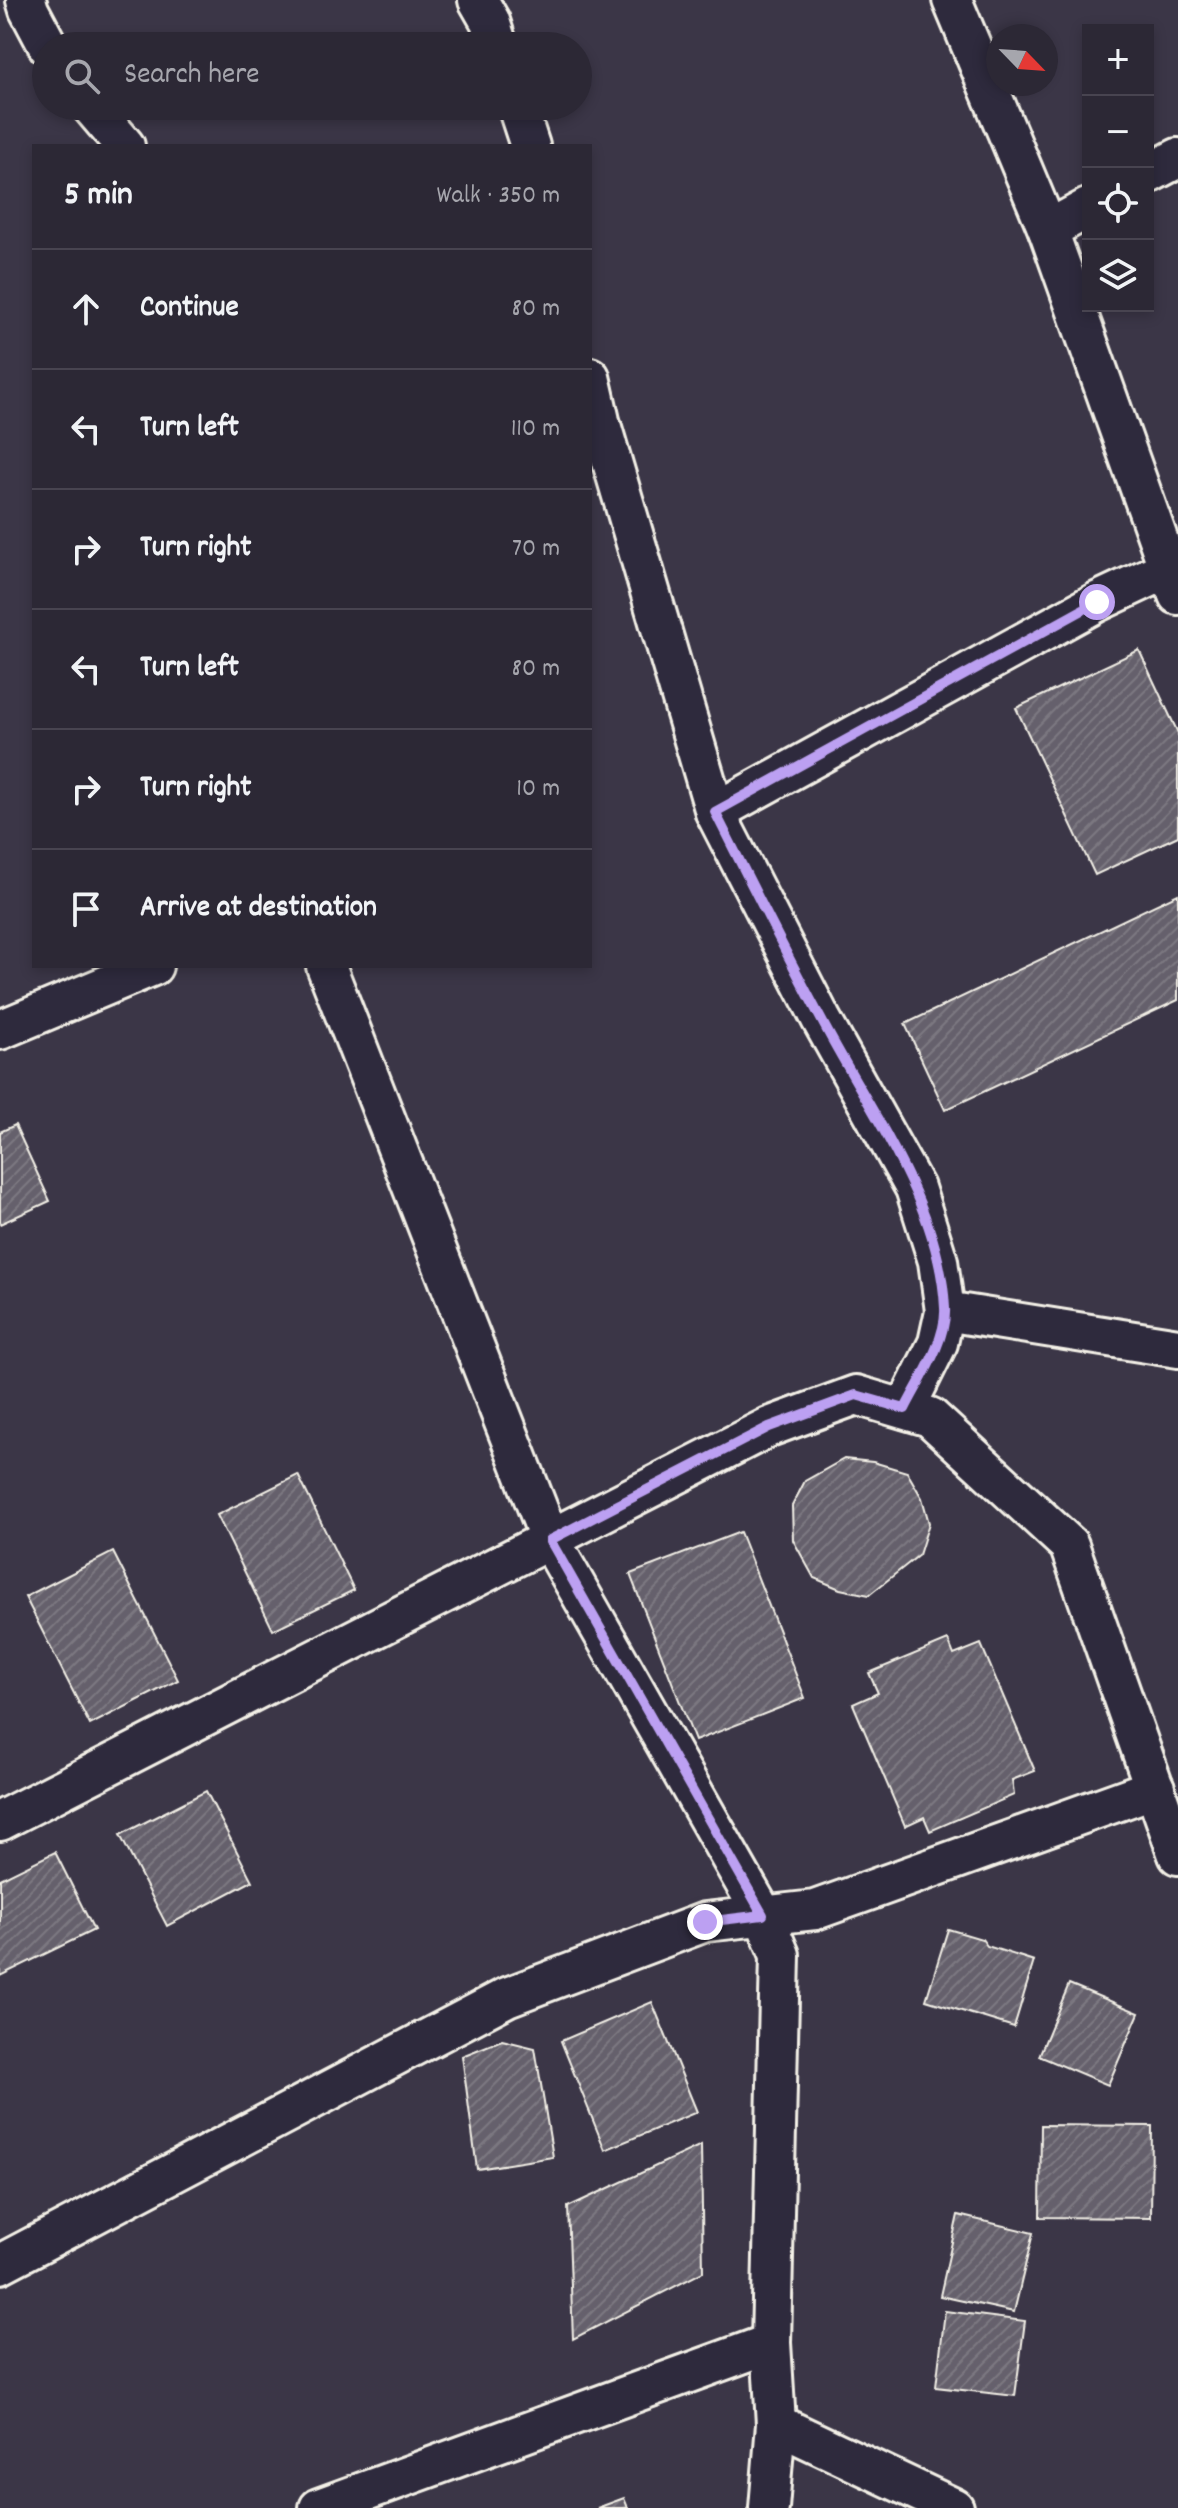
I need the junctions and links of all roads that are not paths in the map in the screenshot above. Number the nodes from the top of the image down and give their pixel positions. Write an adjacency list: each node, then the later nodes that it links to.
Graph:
1 (26, 0): 4 (street)
2 (478, 0): 5 (street)
3 (952, 0): 13 (street)
4 (41, 32)
5 (494, 32)
6 (103, 120): 8 (street)
7 (522, 120): 9 (street)
8 (123, 144)
9 (529, 144)
10 (1178, 158): 11 (street)
11 (1154, 171)
12 (1082, 211): 13 (street)
13 (1048, 230): 15 (street)
14 (592, 386): 16 (street)
15 (1174, 576): 16 (street)
16 (715, 812): 20 (street)
17 (148, 968): 19 (street)
18 (327, 968): 23 (street)
19 (0, 1030)
20 (945, 1311): 21 (street); 22 (street)
21 (1178, 1348)
22 (905, 1409): 23 (street); 24 (street)
23 (550, 1540): 25 (street); 27 (street)
24 (1155, 1788): 26 (street); 27 (street)
25 (0, 1821)
26 (1178, 1855)
27 (763, 1915): 28 (street); 29 (street)
28 (0, 2264)
29 (771, 2343): 30 (street); 31 (street)
30 (776, 2424): 32 (street); 33 (street)
31 (319, 2508)
32 (769, 2508)
33 (954, 2508)

